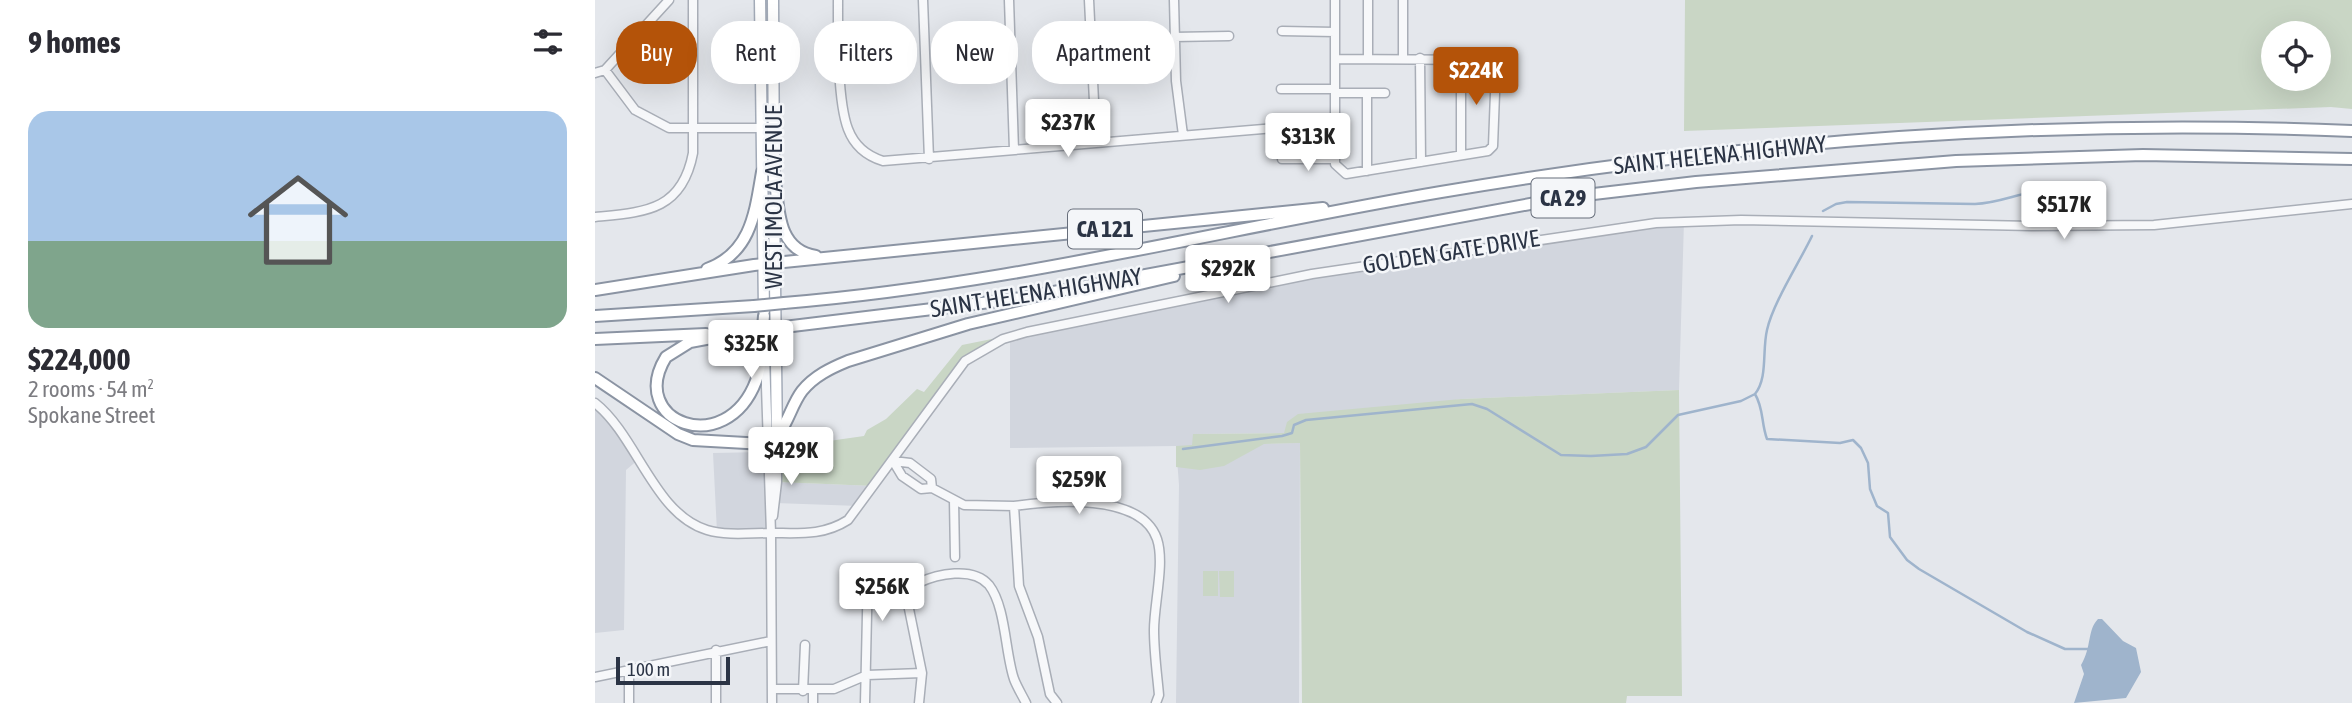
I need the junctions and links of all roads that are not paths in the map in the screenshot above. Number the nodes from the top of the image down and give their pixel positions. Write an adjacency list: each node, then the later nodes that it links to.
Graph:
1 (669, 0): 24 (street)
2 (694, 0): 32 (street)
3 (760, 0): 31 (main road, WEST IMOLA AVENUE / CA 121)
4 (773, 0): 44 (main road, WEST IMOLA AVENUE / CA 121)
5 (838, 0): 38 (street)
6 (923, 0): 38 (street)
7 (1009, 0): 36 (street)
8 (1089, 0): 35 (street)
9 (1174, 0): 13 (street)
10 (1335, 0): 15 (street)
11 (1368, 0): 19 (street)
12 (1403, 0): 20 (street)
13 (1174, 21)
14 (1282, 32): 15 (street)
15 (1335, 32): 22 (street)
16 (1229, 36): 17 (street)
17 (1175, 37)
18 (1175, 48): 34 (street)
19 (1368, 58): 20 (street); 22 (street)
20 (1403, 58): 21 (street)
21 (1420, 58): 23 (street); 42 (street)
22 (1335, 59): 27 (street)
23 (1461, 59): 37 (street); 37 (street)
24 (605, 70): 25 (street); 32 (street)
25 (595, 73)
26 (1281, 89): 27 (street)
27 (1335, 91): 28 (street); 30 (street)
28 (1367, 93): 29 (street); 43 (street)
29 (1385, 93)
30 (1335, 123): 34 (street); 40 (street)
31 (761, 128): 32 (street); 44 (main road, WEST IMOLA AVENUE / CA 121)
32 (692, 130): 47 (street)
33 (2352, 131): 45 (highway, SAINT HELENA HIGHWAY / CA 29)
34 (1183, 135): 35 (street)
35 (1096, 142): 36 (street)
36 (1014, 150): 38 (street)
37 (1461, 155): 42 (street)
38 (929, 159)
39 (1282, 159): 40 (street)
40 (1335, 159): 43 (street)
41 (2352, 159): 48 (highway, SAINT HELENA HIGHWAY / CA 29)
42 (1421, 162): 43 (street)
43 (1367, 171)
44 (768, 172): 49 (highway, CA 121); 50 (main road, WEST IMOLA AVENUE); 51 (main road, WEST IMOLA AVENUE / CA 121); 52 (highway)
45 (1382, 202): 49 (highway, CA 121); 54 (highway, SAINT HELENA HIGHWAY / CA 29, bridge)
46 (2352, 204): 61 (street, GOLDEN GATE DRIVE)
47 (595, 216)
48 (1369, 232): 56 (highway, SAINT HELENA HIGHWAY / CA 29, bridge); 60 (highway)
49 (829, 257): 50 (highway)
50 (775, 263): 51 (highway); 60 (main road, WEST IMOLA AVENUE)
51 (763, 264): 52 (highway); 55 (main road, WEST IMOLA AVENUE / CA 121)
52 (686, 276): 53 (highway)
53 (595, 290)
54 (595, 316)
55 (764, 316): 56 (highway, CA 121); 60 (street, WEST IMOLA AVENUE)
56 (754, 330): 57 (highway, SAINT HELENA HIGHWAY / CA 29)
57 (595, 339)
58 (595, 378): 60 (highway)
59 (595, 403): 65 (street, GOLDEN GATE DRIVE)
60 (771, 441): 65 (street, WEST IMOLA AVENUE)
61 (893, 461): 62 (street); 62 (street); 65 (street, GOLDEN GATE DRIVE)
62 (932, 488): 63 (street)
63 (954, 500): 64 (street); 66 (street)
64 (1014, 506): 85 (street); 86 (street)
65 (771, 533): 68 (street, WEST IMOLA AVENUE)
66 (955, 557)
67 (868, 570): 73 (street)
68 (771, 641): 70 (street); 75 (street, WEST IMOLA AVENUE)
69 (805, 645): 76 (street)
70 (716, 650): 71 (street); 79 (street)
71 (629, 670): 74 (street); 78 (street)
72 (922, 673): 73 (street); 83 (street); 84 (street)
73 (867, 675): 77 (street); 82 (street)
74 (595, 677)
75 (772, 689): 76 (street); 80 (street, WEST IMOLA AVENUE)
76 (803, 691): 77 (street)
77 (813, 691): 81 (street)
78 (629, 703)
79 (716, 703)
80 (772, 703)
81 (813, 703)
82 (865, 703)
83 (919, 703)
84 (1026, 703)
85 (1056, 703)
86 (1156, 703)

